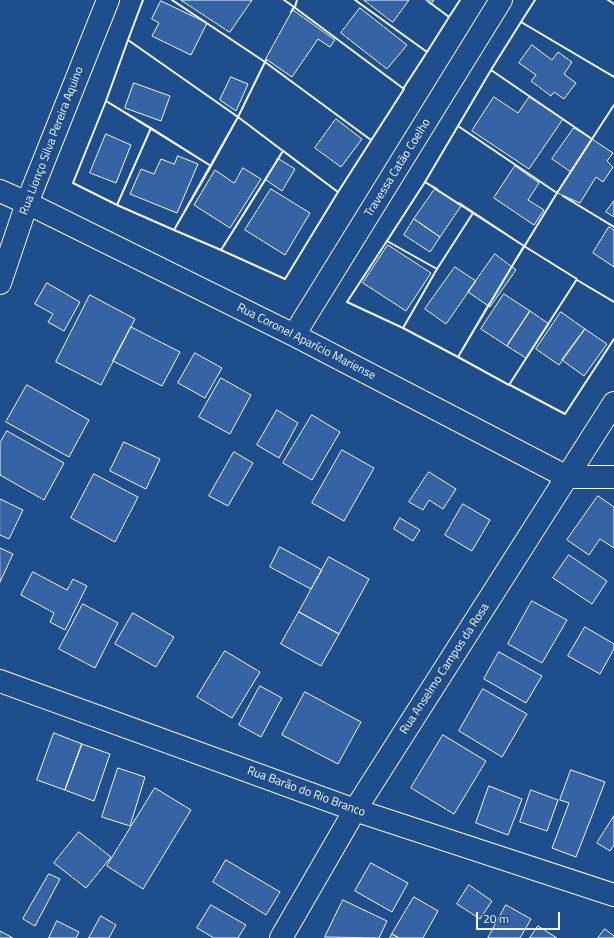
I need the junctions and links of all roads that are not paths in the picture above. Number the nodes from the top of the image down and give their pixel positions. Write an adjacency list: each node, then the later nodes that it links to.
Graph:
1 (108, 0): 4 (street, Rua Lionço Silva Pereira Aquino)
2 (502, 0): 6 (street, Travessa Catão Coelho)
3 (0, 191): 4 (street, Rua Coronel Aparício Mariense)
4 (27, 203): 5 (street, Rua Lionço Silva Pereira Aquino); 6 (street, Rua Coronel Aparício Mariense)
5 (0, 283)
6 (294, 335): 8 (street, Rua Coronel Aparício Mariense)
7 (614, 404): 8 (street, Rua Anselmo Campos da Rosa)
8 (568, 477): 9 (street, Rua Coronel Aparício Mariense); 11 (street, Rua Anselmo Campos da Rosa)
9 (614, 477)
10 (0, 681): 11 (street, Rua Barão do Rio Branco)
11 (355, 810): 12 (street, Rua Barão do Rio Branco); 13 (street, Rua Anselmo Campos da Rosa)
12 (614, 896)
13 (281, 938)

